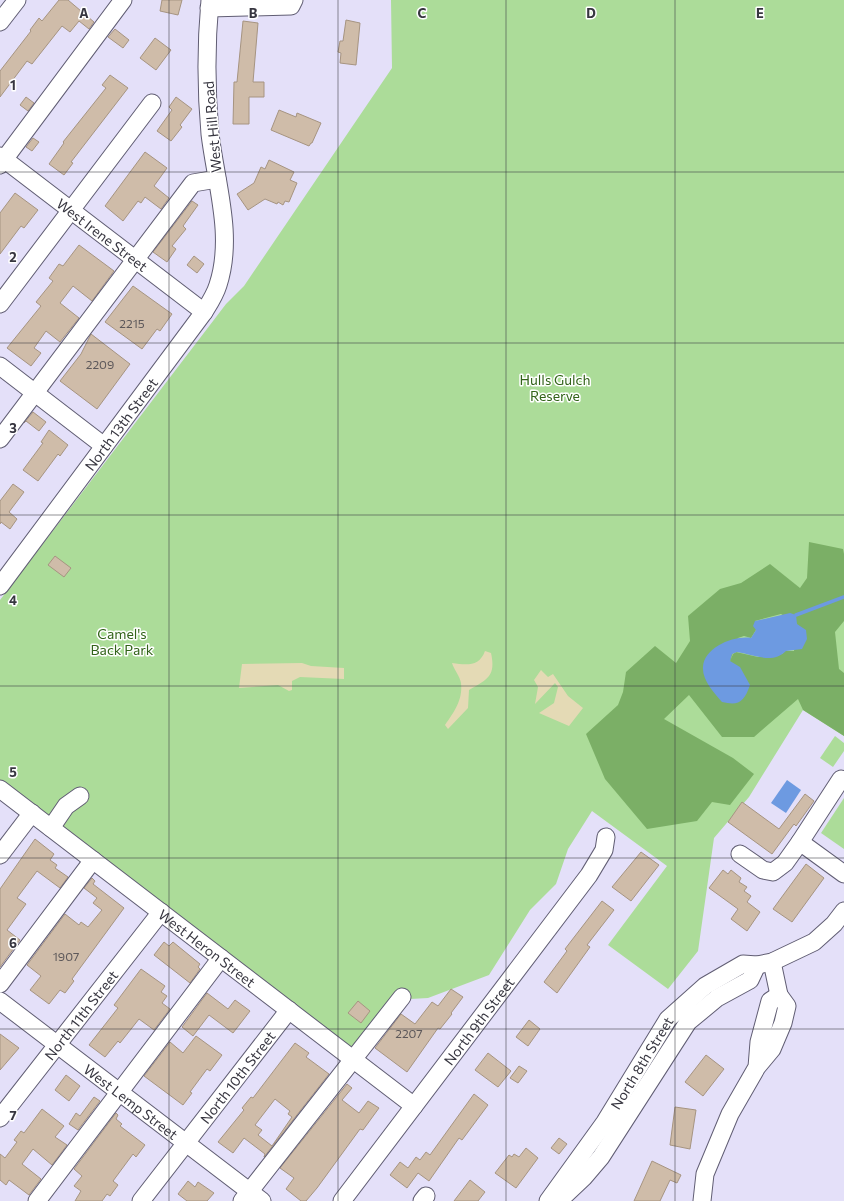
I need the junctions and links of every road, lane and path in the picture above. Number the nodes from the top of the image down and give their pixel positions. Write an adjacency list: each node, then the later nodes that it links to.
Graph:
1 (16, 0): 5 (street)
2 (123, 0): 7 (street)
3 (292, 3): 4 (street)
4 (210, 4): 8 (street, West Hill Road)
5 (0, 22)
6 (152, 103): 9 (street)
7 (1, 160): 9 (street, West Irene Street)
8 (217, 179): 10 (street, West Hill Road); 11 (street)
9 (70, 210): 11 (street, West Irene Street); 12 (street)
10 (225, 254): 13 (street, North 13th Street)
11 (136, 260): 13 (street, West Irene Street); 15 (street)
12 (0, 304)
13 (204, 312): 17 (street, North 13th Street)
14 (0, 366): 15 (street)
15 (34, 393): 16 (street); 17 (street)
16 (0, 439)
17 (104, 446): 18 (street, North 13th Street)
18 (2, 581)
19 (841, 779): 25 (street)
20 (0, 789): 22 (street, West Heron Street)
21 (80, 796): 23 (street)
22 (32, 813): 23 (street, West Heron Street); 27 (street)
23 (51, 828): 28 (street, West Heron Street)
24 (606, 837): 41 (street, North 9th Street)
25 (800, 842): 26 (street); 29 (street)
26 (740, 854)
27 (0, 855)
28 (93, 860): 30 (street, West Heron Street); 34 (street)
29 (844, 874)
30 (161, 912): 32 (street, West Heron Street); 38 (street, North 11th Street)
31 (844, 912): 33 (street)
32 (221, 958): 37 (street, West Heron Street); 40 (street)
33 (765, 964): 45 (street, North 8th Street); 49 (street)
34 (0, 984)
35 (402, 997): 39 (street)
36 (0, 1001): 38 (street, West Lemp Street)
37 (289, 1010): 39 (street, West Heron Street); 43 (street, North 10th Street)
38 (56, 1044): 40 (street, West Lemp Street); 42 (street, North 11th Street)
39 (352, 1058): 41 (street, West Heron Street); 44 (street)
40 (119, 1092): 43 (street, West Lemp Street); 46 (street)
41 (414, 1106): 48 (street, North 9th Street)
42 (0, 1118)
43 (185, 1143): 44 (street, West Lemp Street); 47 (street, North 10th Street)
44 (251, 1198)
45 (550, 1198)
46 (37, 1201)
47 (141, 1201)
48 (342, 1201)
49 (702, 1201)

